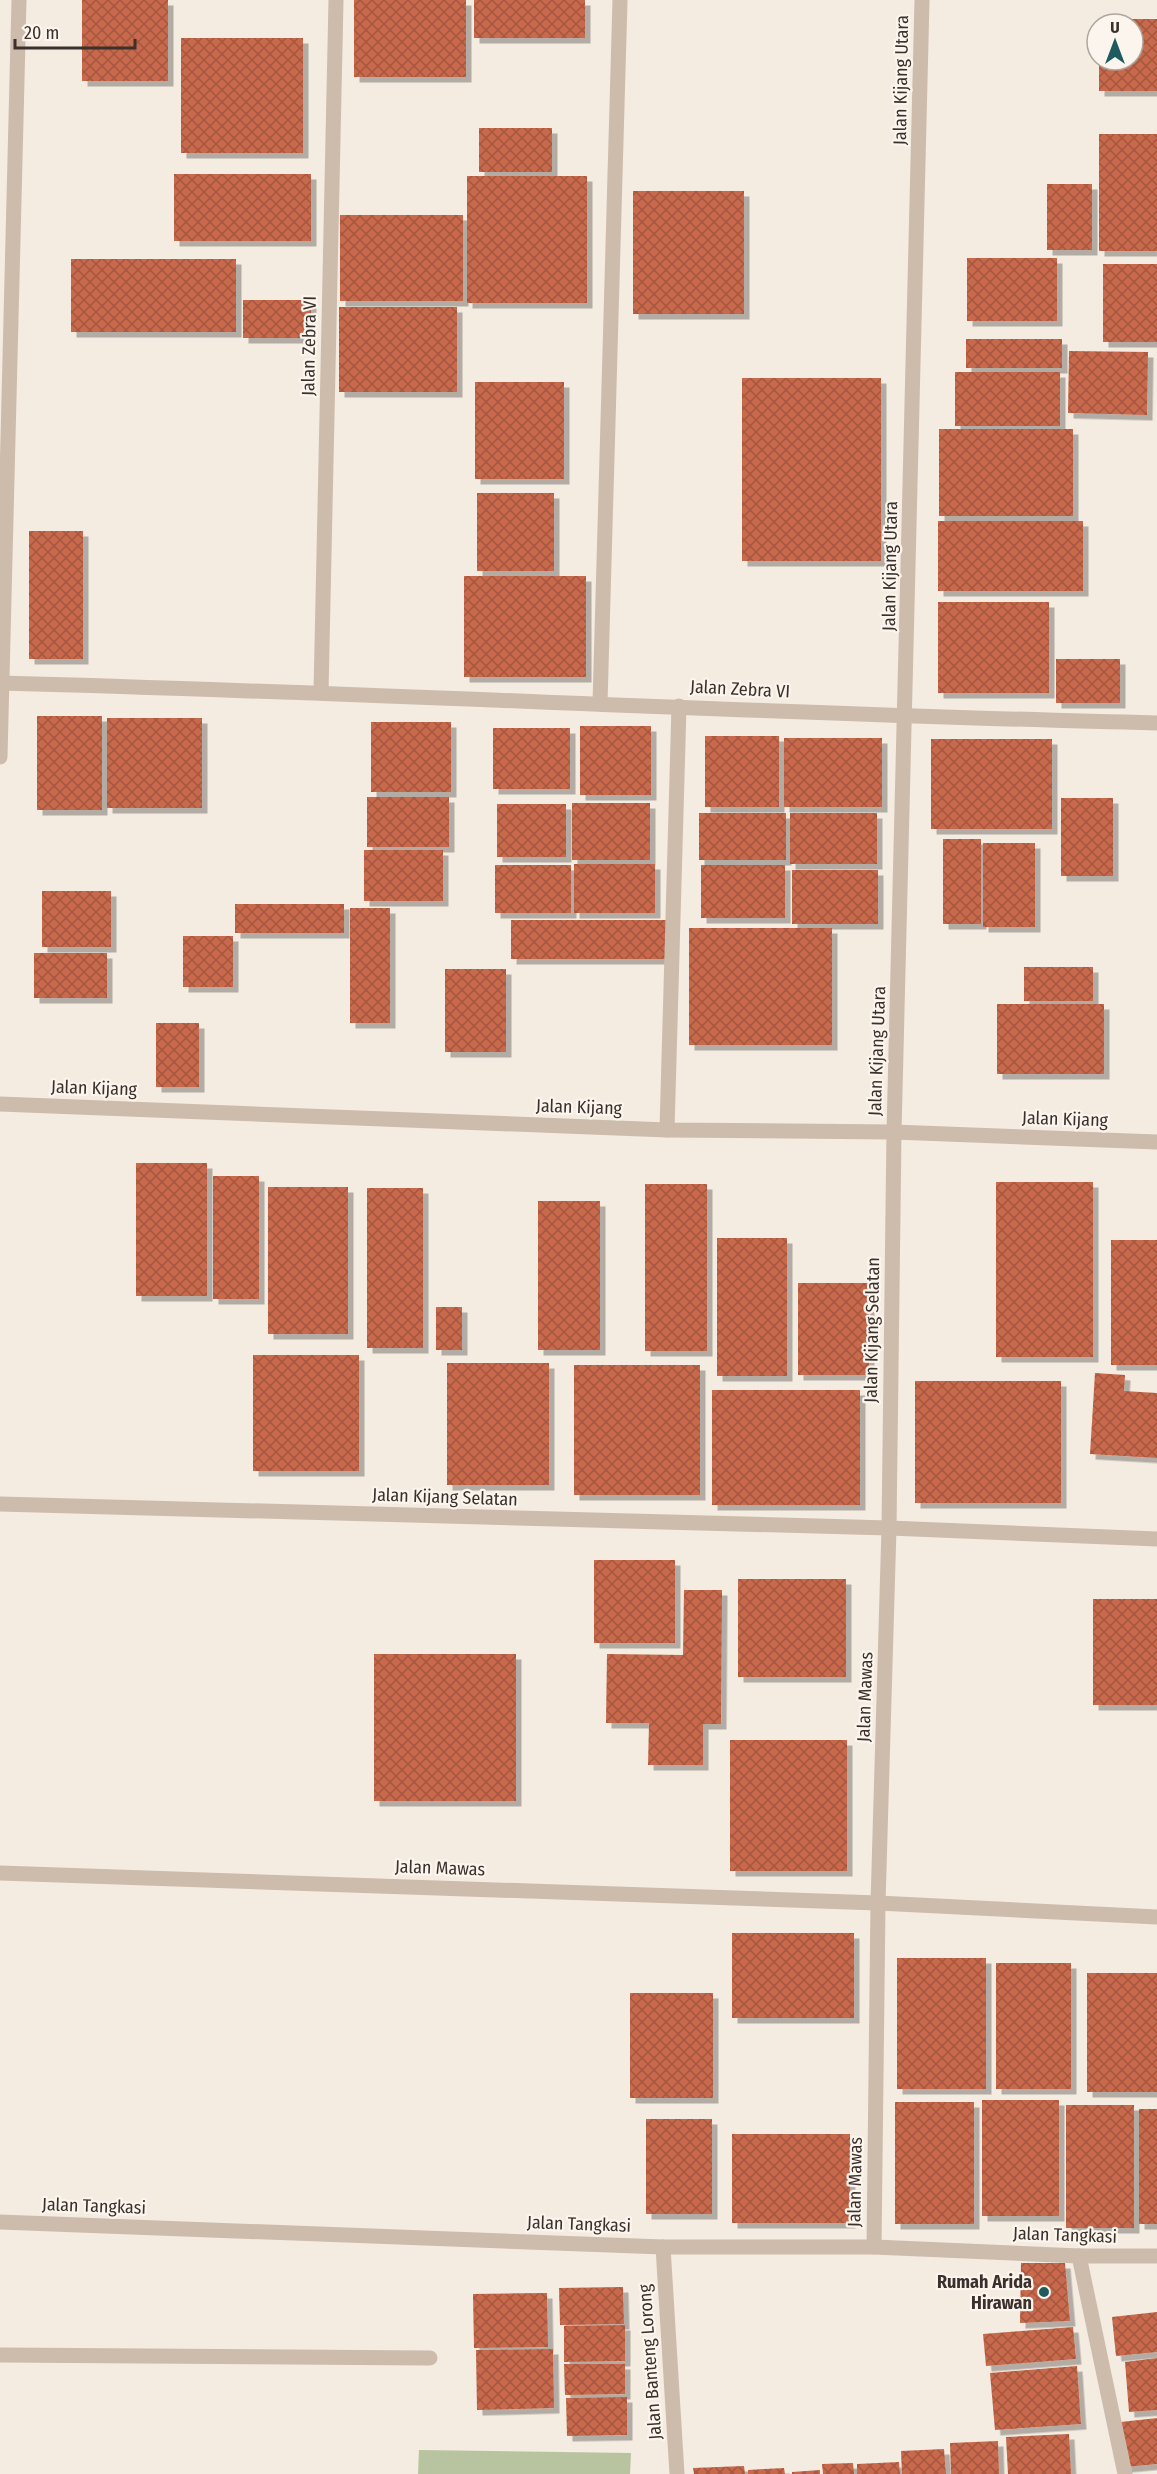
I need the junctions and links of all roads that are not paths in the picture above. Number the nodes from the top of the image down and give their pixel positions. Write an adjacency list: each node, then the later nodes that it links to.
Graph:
1 (19, 0): 5 (street)
2 (336, 0): 6 (street, Jalan Zebra VI)
3 (620, 0): 7 (street)
4 (922, 0): 9 (street, Jalan Kijang Utara)
5 (1, 683): 6 (street, Jalan Zebra VI); 11 (street)
6 (321, 692): 7 (street, Jalan Zebra VI)
7 (600, 703): 8 (street, Jalan Zebra VI)
8 (679, 706): 9 (street, Jalan Zebra VI); 13 (street)
9 (906, 717): 10 (street, Jalan Zebra VI); 14 (street, Jalan Kijang Utara)
10 (1157, 723)
11 (0, 757)
12 (0, 1104): 13 (street, Jalan Kijang)
13 (667, 1130): 14 (street, Jalan Kijang)
14 (894, 1132): 15 (street, Jalan Kijang); 17 (street, Jalan Kijang Selatan)
15 (1157, 1142)
16 (0, 1504): 17 (street, Jalan Kijang Selatan)
17 (889, 1528): 18 (street, Jalan Kijang Selatan); 20 (street, Jalan Mawas)
18 (1157, 1539)
19 (0, 1873): 20 (street, Jalan Mawas)
20 (878, 1903): 21 (street, Jalan Mawas); 24 (street, Jalan Mawas)
21 (1157, 1917)
22 (0, 2222): 23 (street, Jalan Tangkasi)
23 (663, 2247): 24 (street, Jalan Tangkasi); 29 (street, Jalan Banteng Lorong)
24 (874, 2247): 25 (street, Jalan Tangkasi)
25 (1079, 2256): 26 (street, Jalan Tangkasi); 30 (street)
26 (1157, 2256)
27 (0, 2355): 28 (street)
28 (430, 2358)
29 (677, 2474)
30 (1125, 2474)

